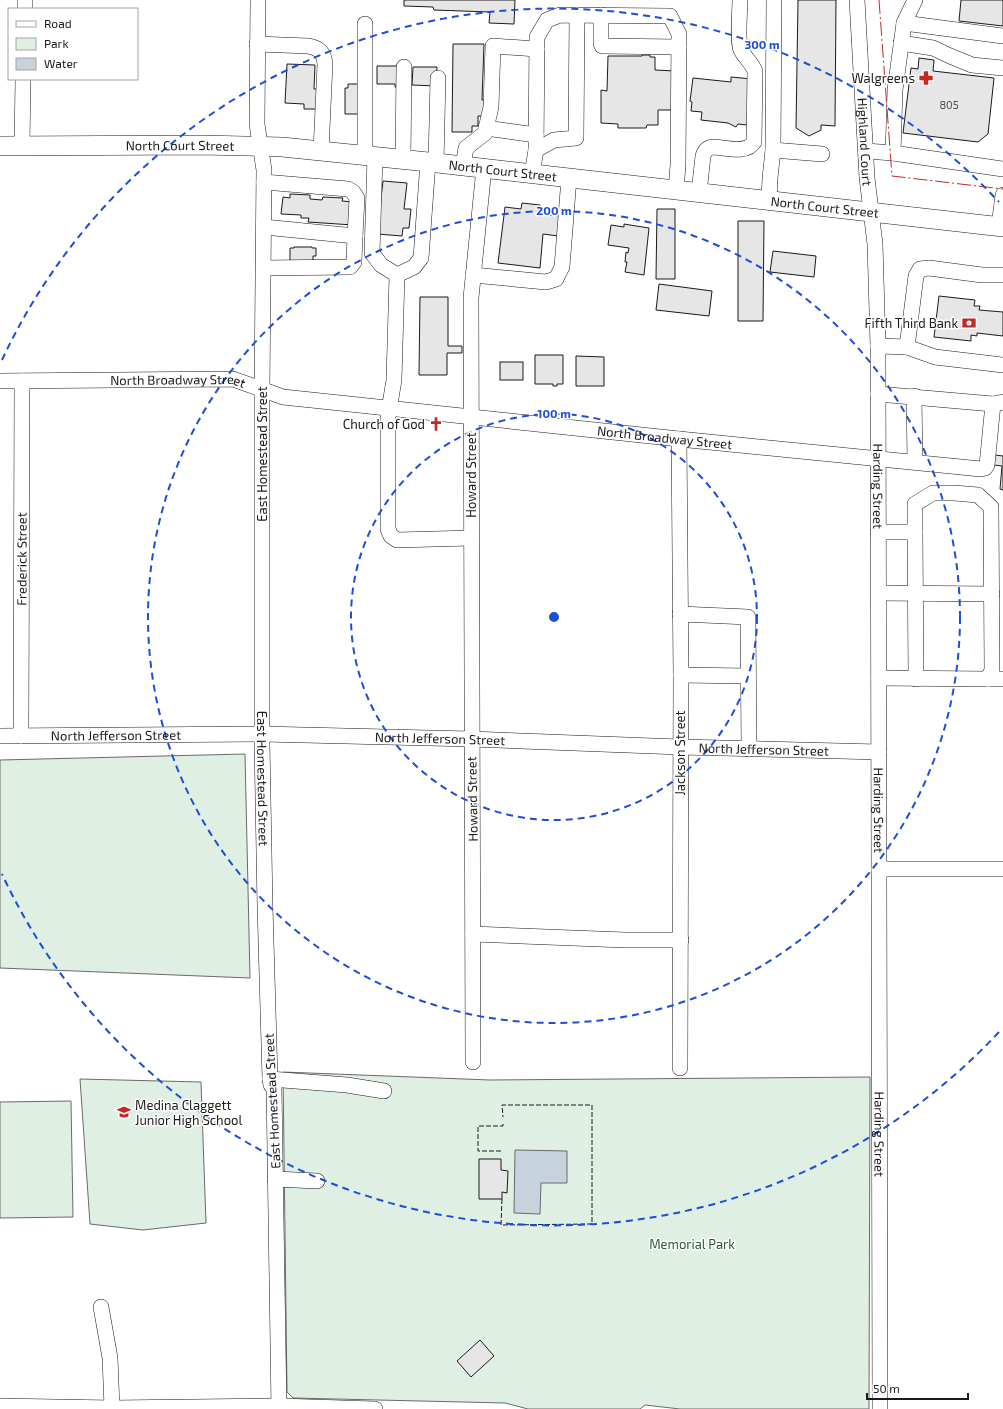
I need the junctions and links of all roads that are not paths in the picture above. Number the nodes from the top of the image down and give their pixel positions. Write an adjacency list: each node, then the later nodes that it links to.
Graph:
1 (258, 0): 12 (street, East Homestead Street)
2 (740, 0): 40 (street)
3 (774, 0): 25 (street)
4 (857, 0): 27 (street, Highland Court)
5 (915, 0): 8 (street)
6 (577, 16): 7 (street); 14 (street); 24 (street)
7 (601, 16): 13 (street); 13 (street)
8 (904, 23): 10 (street); 11 (street)
9 (366, 24): 30 (street)
10 (1003, 36)
11 (901, 43): 16 (street); 29 (street)
12 (257, 44): 23 (street, East Homestead Street); 26 (street)
13 (679, 47): 39 (street)
14 (537, 49): 19 (street); 20 (street)
15 (404, 67): 31 (street)
16 (1003, 68)
17 (438, 78): 32 (street)
18 (23, 80): 22 (street)
19 (486, 128): 20 (street); 33 (street)
20 (536, 135): 24 (street)
21 (0, 146): 22 (main road, North Court Street)
22 (22, 146): 23 (main road, North Court Street)
23 (261, 146): 26 (main road, North Court Street); 38 (street, East Homestead Street)
24 (536, 150): 36 (street)
25 (773, 150): 28 (street); 42 (street)
26 (321, 151): 30 (main road, North Court Street)
27 (866, 151): 29 (street); 43 (street, Highland Court)
28 (822, 154)
29 (893, 154): 35 (street)
30 (370, 156): 31 (main road, North Court Street); 50 (street)
31 (403, 160): 32 (main road, North Court Street)
32 (432, 162): 33 (main road, North Court Street); 50 (street)
33 (463, 166): 34 (main road, North Court Street)
34 (484, 168): 36 (main road, North Court Street); 48 (street, Howard Street)
35 (1003, 169)
36 (532, 174): 37 (main road, North Court Street)
37 (569, 178): 39 (main road, North Court Street); 48 (street)
38 (264, 182): 45 (street, East Homestead Street); 46 (street)
39 (676, 190): 40 (main road, North Court Street)
40 (699, 192): 42 (main road, North Court Street)
41 (1003, 195): 44 (street)
42 (769, 200): 43 (main road, North Court Street)
43 (872, 212): 44 (main road, North Court Street); 51 (street, Harding Street)
44 (1001, 226)
45 (264, 227): 46 (street); 47 (street, East Homestead Street)
46 (355, 236): 47 (street)
47 (264, 268): 56 (street, East Homestead Street)
48 (473, 275): 61 (street, Howard Street)
49 (1003, 275): 52 (street)
50 (397, 276): 60 (street)
51 (878, 346): 52 (street); 57 (street, Harding Street)
52 (907, 346): 53 (street)
53 (1003, 365)
54 (0, 381): 55 (street, North Broadway Street)
55 (22, 381): 56 (street, North Broadway Street); 79 (street, Frederick Street)
56 (262, 390): 60 (street, North Broadway Street); 77 (street, East Homestead Street)
57 (878, 394): 58 (street); 63 (street, Harding Street)
58 (914, 396): 59 (street); 64 (street)
59 (998, 403): 64 (street, North Broadway Street)
60 (390, 407): 61 (street, North Broadway Street); 67 (street)
61 (471, 416): 62 (street, North Broadway Street); 67 (street, Howard Street)
62 (679, 439): 63 (street, North Broadway Street); 71 (street, Jackson Street)
63 (878, 459): 64 (street, North Broadway Street); 65 (street, Harding Street)
64 (915, 461)
65 (878, 532): 66 (street); 68 (street, Harding Street)
66 (915, 532): 69 (street); 70 (street)
67 (471, 538): 80 (street, Howard Street)
68 (879, 593): 69 (street); 74 (street, Harding Street)
69 (916, 593): 70 (street); 75 (street)
70 (992, 594): 76 (street)
71 (680, 614): 72 (street, Jackson Street); 73 (street)
72 (681, 675): 73 (street); 81 (street, Jackson Street)
73 (748, 676): 82 (street)
74 (879, 678): 75 (street); 83 (street, Harding Street)
75 (916, 679): 76 (street)
76 (996, 679)
77 (262, 734): 79 (street, North Jefferson Street); 80 (street, North Jefferson Street); 90 (street, East Homestead Street)
78 (0, 736): 79 (street, North Jefferson Street)
79 (21, 736)
80 (471, 739): 81 (street, North Jefferson Street); 86 (street, Howard Street)
81 (680, 747): 82 (street, North Jefferson Street); 87 (street, Jackson Street)
82 (749, 749): 83 (street, North Jefferson Street)
83 (879, 752): 84 (street, Harding Street)
84 (879, 869): 85 (street); 99 (street, Harding Street)
85 (1003, 869)
86 (473, 934): 87 (street); 88 (street, Howard Street)
87 (681, 940): 89 (street, Jackson Street)
88 (473, 1062)
89 (680, 1068)
90 (270, 1079): 91 (street); 92 (street, East Homestead Street)
91 (384, 1091)
92 (275, 1179): 93 (street); 97 (street, East Homestead Street)
93 (318, 1181)
94 (101, 1307): 96 (street)
95 (0, 1406): 96 (street)
96 (112, 1408): 97 (street)
97 (279, 1408): 98 (street)
98 (375, 1409)
99 (880, 1409)

